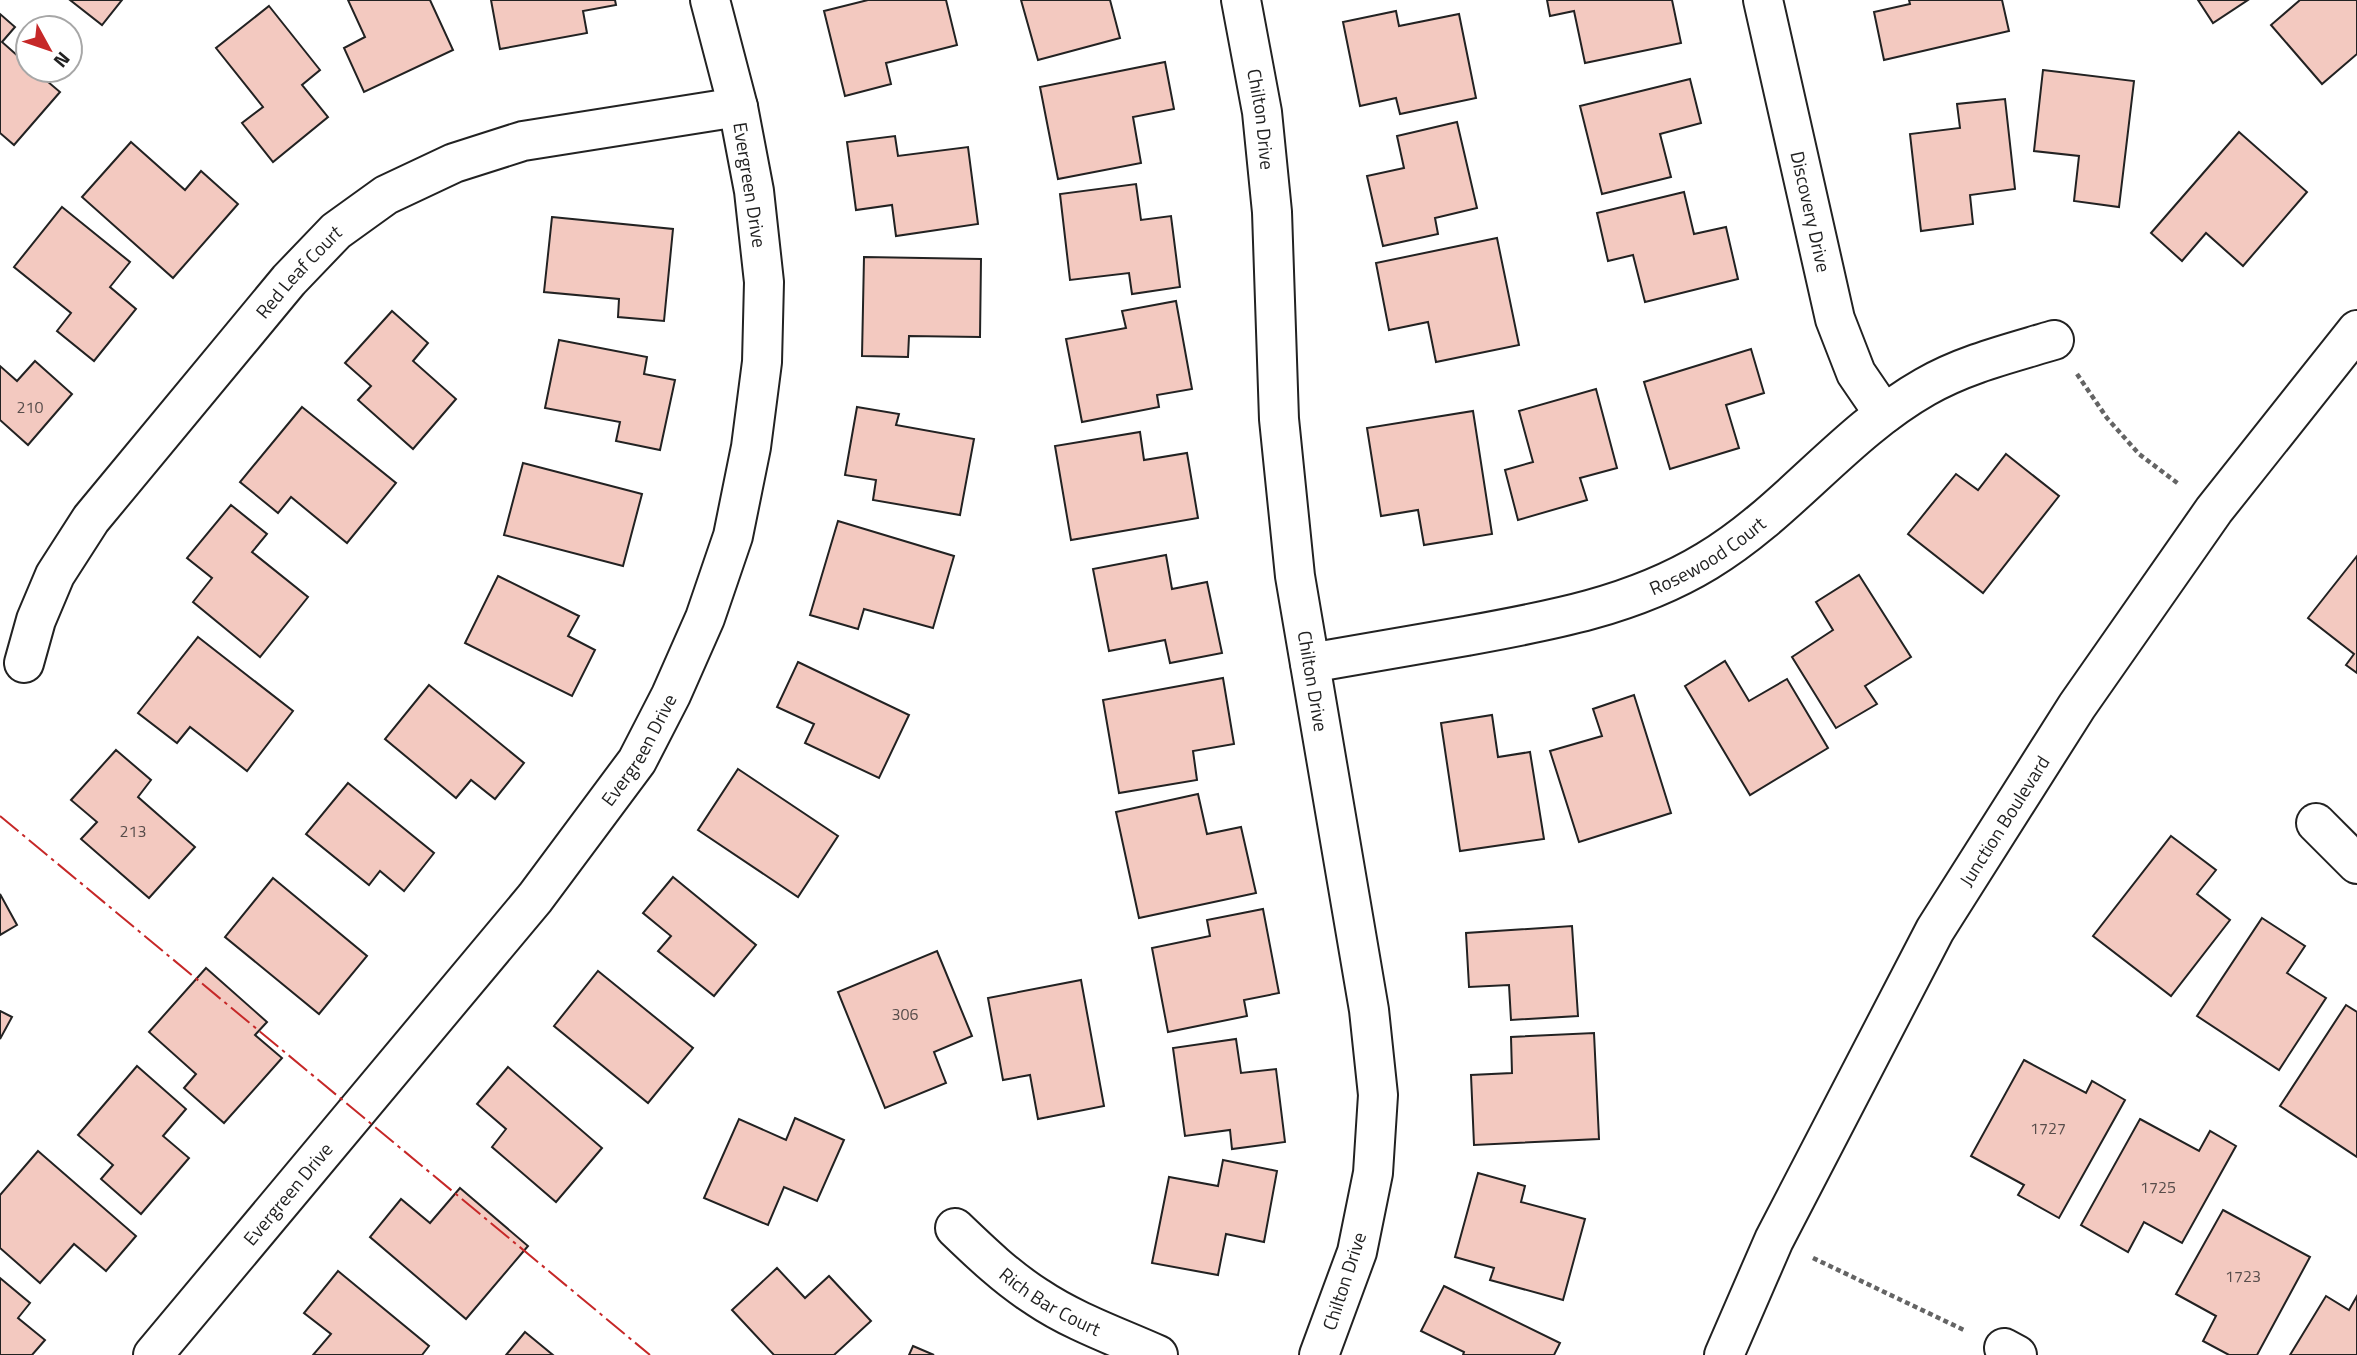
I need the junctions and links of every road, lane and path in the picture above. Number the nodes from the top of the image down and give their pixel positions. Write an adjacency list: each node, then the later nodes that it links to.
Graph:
1 (710, 0): 4 (street, Evergreen Drive)
2 (1241, 0): 10 (street, Chilton Drive)
3 (1763, 0): 7 (street, Discovery Drive)
4 (738, 107): 9 (street, Red Leaf Court); 16 (street, Evergreen Drive)
5 (2357, 330): 8 (street, Junction Boulevard)
6 (2054, 340): 7 (street, Rosewood Court); 8 (path)
7 (1884, 414): 10 (street, Rosewood Court)
8 (2214, 510): 14 (street, Junction Boulevard)
9 (24, 663)
10 (1310, 663): 18 (street, Chilton Drive)
11 (2316, 823): 12 (street)
12 (2357, 864)
13 (955, 1228): 17 (street, Rich Bar Court)
14 (1774, 1240): 15 (path); 19 (street, Junction Boulevard)
15 (2010, 1351)
16 (157, 1354)
17 (1158, 1355)
18 (1319, 1355)
19 (1724, 1355)

